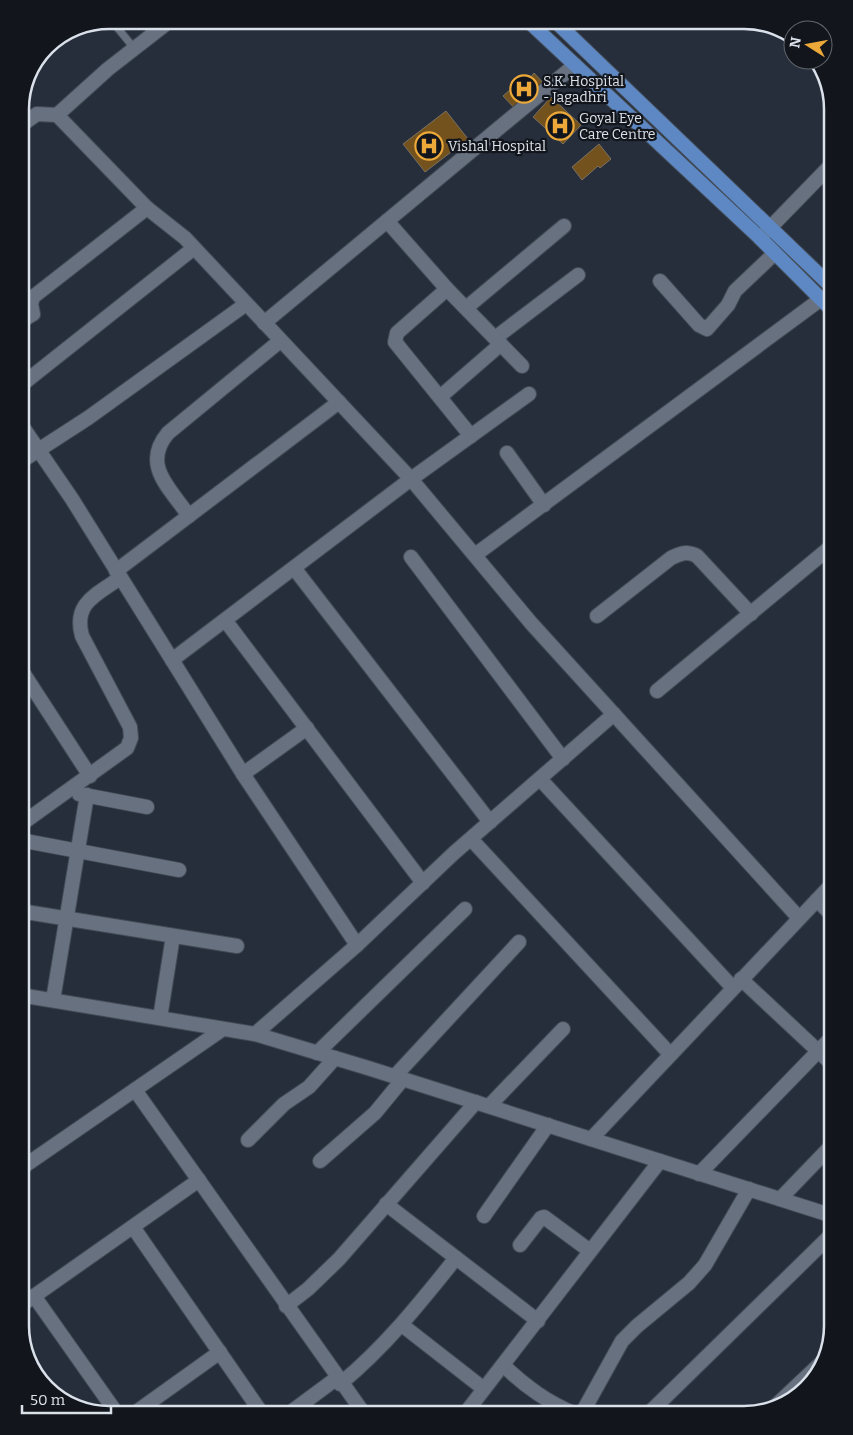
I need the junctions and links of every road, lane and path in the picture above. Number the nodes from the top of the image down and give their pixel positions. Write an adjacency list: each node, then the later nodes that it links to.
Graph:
1 (118, 29): 5 (lane)
2 (159, 29): 5 (street)
3 (537, 29): 6 (main road)
4 (563, 29): 13 (main road)
5 (134, 48): 7 (street)
6 (575, 65): 11 (street); 14 (main road)
7 (57, 115): 8 (street); 10 (street)
8 (29, 120)
9 (824, 172): 13 (street)
10 (147, 208): 15 (street); 25 (street)
11 (387, 221): 20 (street); 26 (street)
12 (564, 226): 24 (street)
13 (771, 226): 14 (street); 18 (main road)
14 (760, 238): 16 (main road)
15 (194, 248): 23 (street); 30 (street)
16 (775, 253): 19 (street); 21 (main road)
17 (578, 275): 28 (street)
18 (824, 279)
19 (660, 281)
20 (448, 289): 24 (street); 32 (street)
21 (821, 299): 22 (main road); 40 (street)
22 (824, 302)
23 (246, 304): 26 (street); 36 (street)
24 (466, 308): 28 (street)
25 (29, 316)
26 (264, 323): 27 (street)
27 (280, 341): 33 (street); 41 (street)
28 (498, 341): 29 (street); 32 (street)
29 (522, 366)
30 (29, 379)
31 (529, 394): 35 (street)
32 (440, 398): 35 (street)
33 (339, 402): 39 (street); 41 (street)
34 (29, 436): 36 (street)
35 (472, 436): 39 (street)
36 (38, 450): 38 (street); 46 (street)
37 (507, 452): 40 (street)
38 (29, 456)
39 (411, 479): 43 (street); 45 (street)
40 (544, 505): 43 (street)
41 (189, 516): 46 (street)
42 (824, 552): 47 (street)
43 (475, 555): 53 (street)
44 (411, 557): 55 (street)
45 (294, 568): 49 (street); 63 (street)
46 (118, 575): 50 (street); 57 (street)
47 (750, 614): 48 (street); 52 (street)
48 (598, 616)
49 (225, 620): 50 (street); 54 (street)
50 (172, 660): 56 (street)
51 (29, 682): 57 (street)
52 (657, 691)
53 (614, 714): 55 (street); 75 (street)
54 (307, 728): 56 (street); 68 (street)
55 (563, 759): 58 (street)
56 (243, 774): 78 (street)
57 (90, 776): 59 (street)
58 (540, 779): 63 (street); 80 (street)
59 (66, 792): 60 (street); 62 (street)
60 (87, 795): 61 (street); 66 (street)
61 (147, 806)
62 (29, 819)
63 (490, 822): 64 (street)
64 (471, 839): 68 (street); 90 (street)
65 (29, 842): 66 (street)
66 (76, 850): 67 (street); 74 (street)
67 (179, 870)
68 (423, 883): 78 (street)
69 (824, 892): 70 (street)
70 (816, 900): 71 (street); 75 (street)
71 (824, 908)
72 (465, 909): 89 (street)
73 (29, 912): 74 (street)
74 (66, 918): 76 (street); 82 (street)
75 (800, 918): 80 (street)
76 (173, 936): 79 (street); 83 (street)
77 (519, 942): 93 (street)
78 (357, 945): 86 (street)
79 (237, 946)
80 (737, 984): 88 (street); 90 (street)
81 (29, 996): 82 (street)
82 (53, 1000): 83 (street)
83 (160, 1018): 84 (street)
84 (223, 1029): 86 (street); 94 (street)
85 (562, 1029): 95 (street)
86 (254, 1034): 89 (street)
87 (824, 1045): 88 (street)
88 (818, 1051): 91 (street); 103 (street)
89 (317, 1053): 92 (street)
90 (670, 1054): 97 (street)
91 (824, 1057)
92 (335, 1058): 93 (street); 98 (street)
93 (399, 1078): 95 (street); 100 (street)
94 (135, 1090): 102 (street); 104 (street)
95 (482, 1104): 96 (street); 107 (street)
96 (548, 1125): 97 (street); 109 (street)
97 (591, 1139): 101 (street)
98 (248, 1140)
99 (824, 1153): 106 (street)
100 (320, 1161)
101 (660, 1161): 103 (street); 113 (street)
102 (29, 1164)
103 (699, 1174): 105 (street)
104 (198, 1180): 110 (street); 117 (street)
105 (749, 1190): 106 (street); 133 (street)
106 (780, 1199): 108 (street)
107 (386, 1204): 114 (street); 117 (street)
108 (824, 1213)
109 (484, 1216)
110 (133, 1227): 115 (street); 120 (street)
111 (824, 1242): 134 (street)
112 (520, 1245): 113 (street)
113 (590, 1251): 118 (street)
114 (456, 1258): 118 (street); 119 (street)
115 (34, 1296): 116 (street); 126 (street)
116 (29, 1300)
117 (286, 1306): 123 (street)
118 (538, 1321): 121 (street)
119 (402, 1325): 123 (street); 124 (street)
120 (220, 1352): 127 (street); 128 (street)
121 (503, 1364): 124 (street); 132 (street)
122 (807, 1376): 125 (street)
123 (339, 1381): 129 (street); 130 (street)
124 (484, 1389): 131 (street)
125 (789, 1393)
126 (112, 1406)
127 (145, 1406)
128 (257, 1406)
129 (301, 1406)
130 (357, 1406)
131 (471, 1406)
132 (559, 1406)
133 (585, 1406)
134 (656, 1406)

